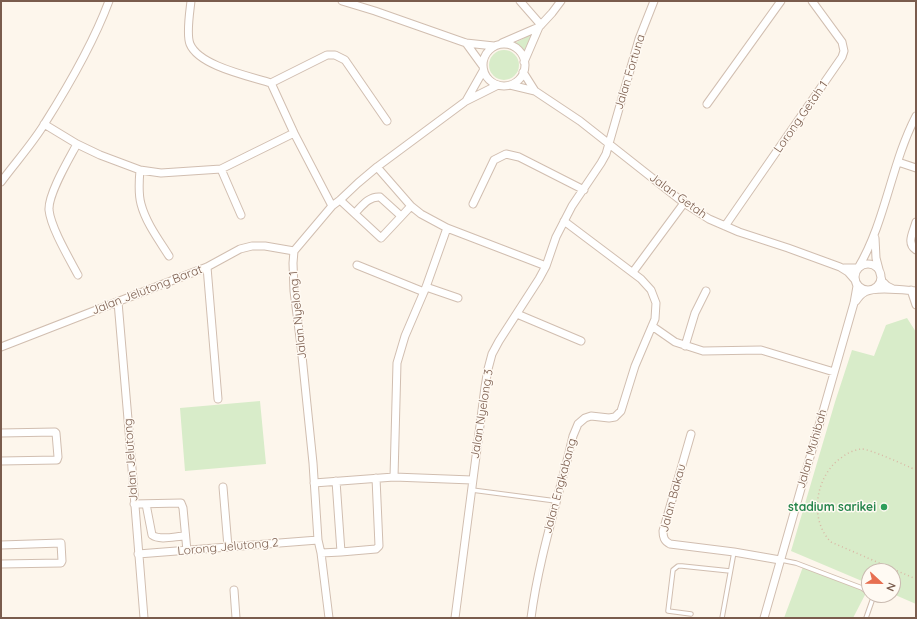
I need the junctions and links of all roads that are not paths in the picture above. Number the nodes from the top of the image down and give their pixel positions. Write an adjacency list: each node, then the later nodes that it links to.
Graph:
1 (109, 1): 23 (street)
2 (191, 1): 15 (street)
3 (342, 1): 10 (street)
4 (520, 1): 9 (street)
5 (561, 1): 9 (street)
6 (654, 1): 25 (street, Jalan Fortuna)
7 (781, 1): 20 (street)
8 (816, 3): 44 (street, Lorong Getah 1)
9 (540, 26): 11 (street); 12 (street)
10 (466, 44): 11 (street); 13 (street)
11 (496, 45): 12 (street); 13 (street)
12 (524, 62): 14 (street)
13 (483, 68): 17 (street); 19 (street)
14 (523, 72): 16 (street); 18 (street)
15 (271, 83): 22 (street); 24 (street)
16 (510, 85): 17 (street); 18 (street)
17 (498, 86): 19 (street)
18 (535, 91): 25 (street, Jalan Getah)
19 (466, 101): 28 (street)
20 (707, 104)
21 (916, 116): 27 (street)
22 (387, 121)
23 (44, 124): 26 (street); 32 (street)
24 (294, 133): 30 (street); 37 (street)
25 (608, 143): 33 (street, Jalan Nyelong 3); 35 (street, Jalan Getah)
26 (77, 144): 31 (street); 57 (street)
27 (898, 162): 29 (street); 46 (street)
28 (377, 167): 34 (street); 38 (street)
29 (916, 168)
30 (221, 169): 31 (street); 40 (street)
31 (140, 170): 49 (street)
32 (1, 182)
33 (584, 190): 36 (street); 42 (street, Jalan Nyelong 3)
34 (340, 200): 37 (street); 39 (street)
35 (684, 203): 44 (street, Jalan Getah); 55 (street)
36 (473, 204)
37 (332, 206): 48 (street)
38 (411, 206): 41 (street); 45 (street)
39 (355, 213): 41 (street); 41 (street)
40 (241, 215)
41 (402, 216)
42 (564, 221): 51 (street, Jalan Nyelong 3); 55 (street, Jalan Engkabang)
43 (916, 222): 47 (street)
44 (726, 226): 53 (street, Jalan Getah)
45 (447, 228): 51 (street); 59 (street)
46 (876, 232): 54 (street); 56 (street)
47 (916, 250)
48 (294, 251): 52 (street, Jalan Jelutong Barat); 82 (street, Jalan Nyelong 1)
49 (169, 256)
50 (357, 265): 59 (street)
51 (546, 266): 68 (street, Jalan Nyelong 3)
52 (207, 267): 65 (street, Jalan Jelutong Barat); 74 (street)
53 (840, 267): 54 (street, Jalan Getah); 58 (street, Jalan Getah)
54 (858, 268): 56 (street); 58 (street)
55 (633, 272): 69 (street, Jalan Engkabang)
56 (880, 272): 60 (street); 61 (street)
57 (78, 275)
58 (856, 280): 60 (street); 66 (street, Jalan Muhibah)
59 (425, 289): 64 (street); 78 (street)
60 (871, 289): 61 (street); 66 (street)
61 (893, 289): 63 (street)
62 (706, 291): 71 (street)
63 (914, 291): 67 (street)
64 (458, 298)
65 (118, 302): 72 (street, Jalan Jelutong Barat); 86 (street, Jalan Jelutong)
66 (854, 303): 73 (street, Jalan Muhibah)
67 (916, 305)
68 (517, 314): 70 (street); 80 (street, Jalan Nyelong 3)
69 (652, 326): 71 (street); 85 (street, Jalan Engkabang)
70 (581, 341)
71 (685, 346): 73 (street)
72 (1, 347)
73 (834, 372): 97 (street, Jalan Muhibah)
74 (218, 398)
75 (1, 434): 77 (street)
76 (691, 434): 94 (street, Jalan Bakau)
77 (1, 462)
78 (394, 477): 79 (street); 80 (street)
79 (376, 478): 81 (street); 93 (street)
80 (472, 480): 84 (street, Jalan Nyelong 3)
81 (336, 481): 82 (street); 93 (street)
82 (314, 483): 89 (street, Jalan Nyelong 1)
83 (223, 487): 91 (street)
84 (471, 490): 85 (lane); 107 (street, Jalan Nyelong 3)
85 (556, 501): 108 (street, Jalan Engkabang)
86 (134, 504): 87 (street); 96 (street, Jalan Jelutong)
87 (146, 504): 88 (street); 88 (street)
88 (185, 536): 92 (street)
89 (318, 540): 91 (street, Lorong Jelutong 2); 95 (street, Jalan Nyelong 1)
90 (1, 545): 98 (street)
91 (228, 547): 92 (street, Lorong Jelutong 2)
92 (187, 551): 96 (street, Lorong Jelutong 2)
93 (341, 552): 95 (street)
94 (734, 552): 97 (street, Jalan Bakau); 99 (lane)
95 (321, 553): 106 (street, Jalan Nyelong 1)
96 (138, 554): 104 (street, Jalan Jelutong)
97 (780, 560): 100 (lane); 110 (street, Jalan Muhibah)
98 (1, 564)
99 (730, 571): 103 (lane); 109 (lane)
100 (861, 588)
101 (234, 590): 105 (street)
102 (871, 603): 111 (lane)
103 (691, 614)
104 (144, 618)
105 (236, 618)
106 (328, 618)
107 (454, 618)
108 (531, 618)
109 (722, 618)
110 (764, 618)
111 (866, 618)

